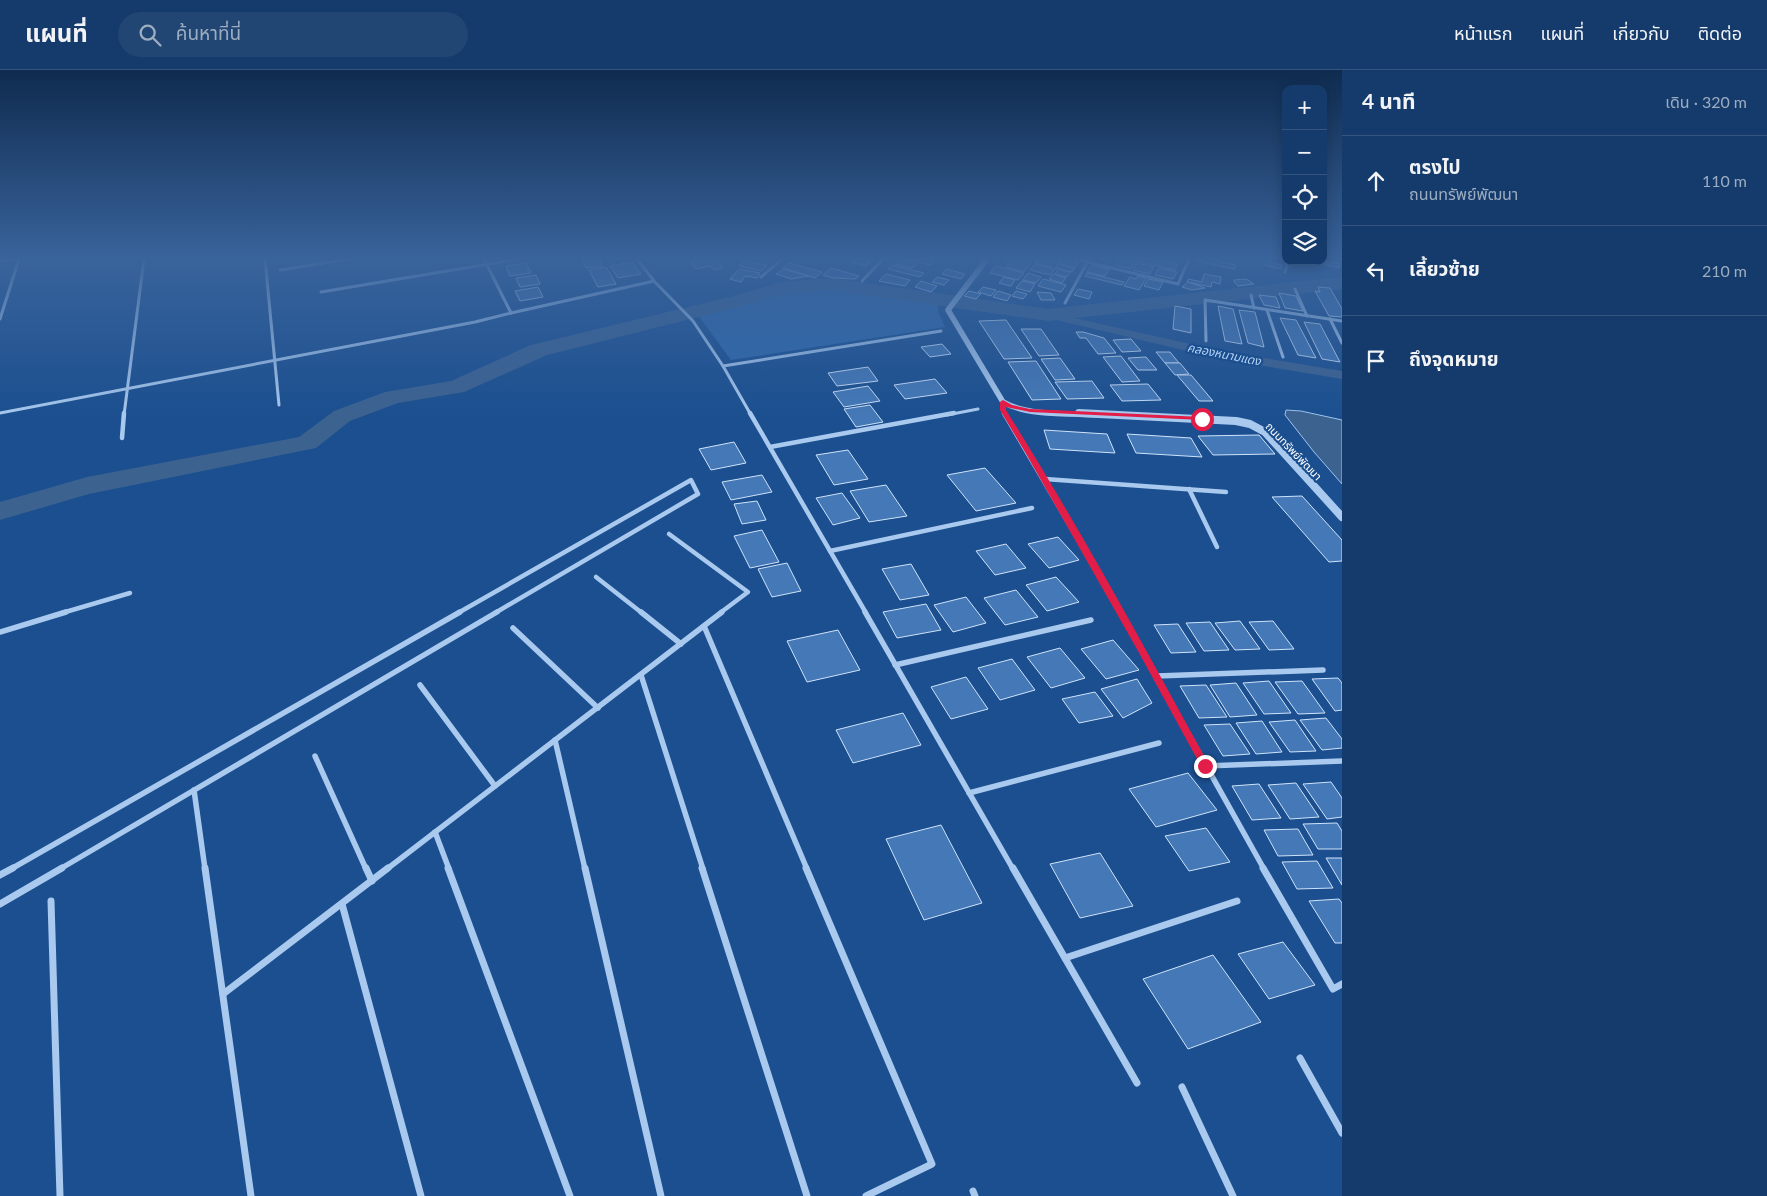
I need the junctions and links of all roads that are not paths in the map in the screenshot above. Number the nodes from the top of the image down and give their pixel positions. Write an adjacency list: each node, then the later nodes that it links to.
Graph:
1 (137, 312): 20 (street)
2 (271, 312): 18 (street)
3 (517, 312): 10 (street)
4 (684, 312): 19 (street)
5 (948, 312): 21 (street)
6 (1205, 312): 15 (street)
7 (1268, 312): 17 (street)
8 (1278, 312): 11 (street)
9 (1306, 312): 11 (street)
10 (511, 313): 18 (street)
11 (1308, 316): 12 (street)
12 (1330, 320): 13 (street); 16 (street)
13 (1342, 321)
14 (942, 331): 19 (street)
15 (1206, 341)
16 (1342, 343)
17 (1283, 357)
18 (275, 361): 20 (street); 22 (street)
19 (723, 366): 26 (street)
20 (126, 389): 24 (street); 25 (street)
21 (1003, 402): 27 (street); 31 (street, ถนนทรัพย์พัฒนา)
22 (279, 405)
23 (978, 409): 26 (street)
24 (0, 413)
25 (122, 438)
26 (770, 446): 34 (street)
27 (1045, 480): 28 (street); 45 (street)
28 (1189, 489): 29 (street); 33 (street)
29 (1226, 492)
30 (1032, 508): 34 (street)
31 (1342, 517)
32 (669, 534): 38 (street)
33 (1217, 547)
34 (830, 551): 42 (street)
35 (596, 577): 41 (street)
36 (130, 593): 40 (street)
37 (1091, 620): 42 (street)
38 (704, 626): 41 (street); 76 (street)
39 (513, 628): 47 (street)
40 (0, 632)
41 (681, 644): 44 (street)
42 (895, 665): 55 (street)
43 (1323, 670): 45 (street)
44 (641, 675): 47 (street); 75 (street)
45 (1157, 676): 52 (street)
46 (420, 686): 53 (street)
47 (598, 708): 48 (street)
48 (555, 740): 53 (street); 74 (street)
49 (1158, 743): 55 (street)
50 (315, 756): 58 (street)
51 (1342, 761): 52 (street)
52 (1205, 766): 64 (street)
53 (495, 786): 56 (street)
54 (194, 790): 57 (street); 61 (street); 65 (street)
55 (969, 792): 63 (street)
56 (435, 832): 58 (street); 73 (street)
57 (0, 875)
58 (372, 881): 62 (street)
59 (51, 901): 70 (street)
60 (1237, 901): 63 (street)
61 (0, 904)
62 (342, 904): 65 (street); 72 (street)
63 (1065, 958): 67 (street)
64 (1342, 984)
65 (223, 994): 71 (street)
66 (1300, 1058): 69 (street)
67 (1137, 1083)
68 (1182, 1087): 77 (street)
69 (1342, 1133)
70 (60, 1196)
71 (251, 1196)
72 (421, 1196)
73 (570, 1196)
74 (661, 1196)
75 (807, 1196)
76 (866, 1196)
77 (1233, 1196)

